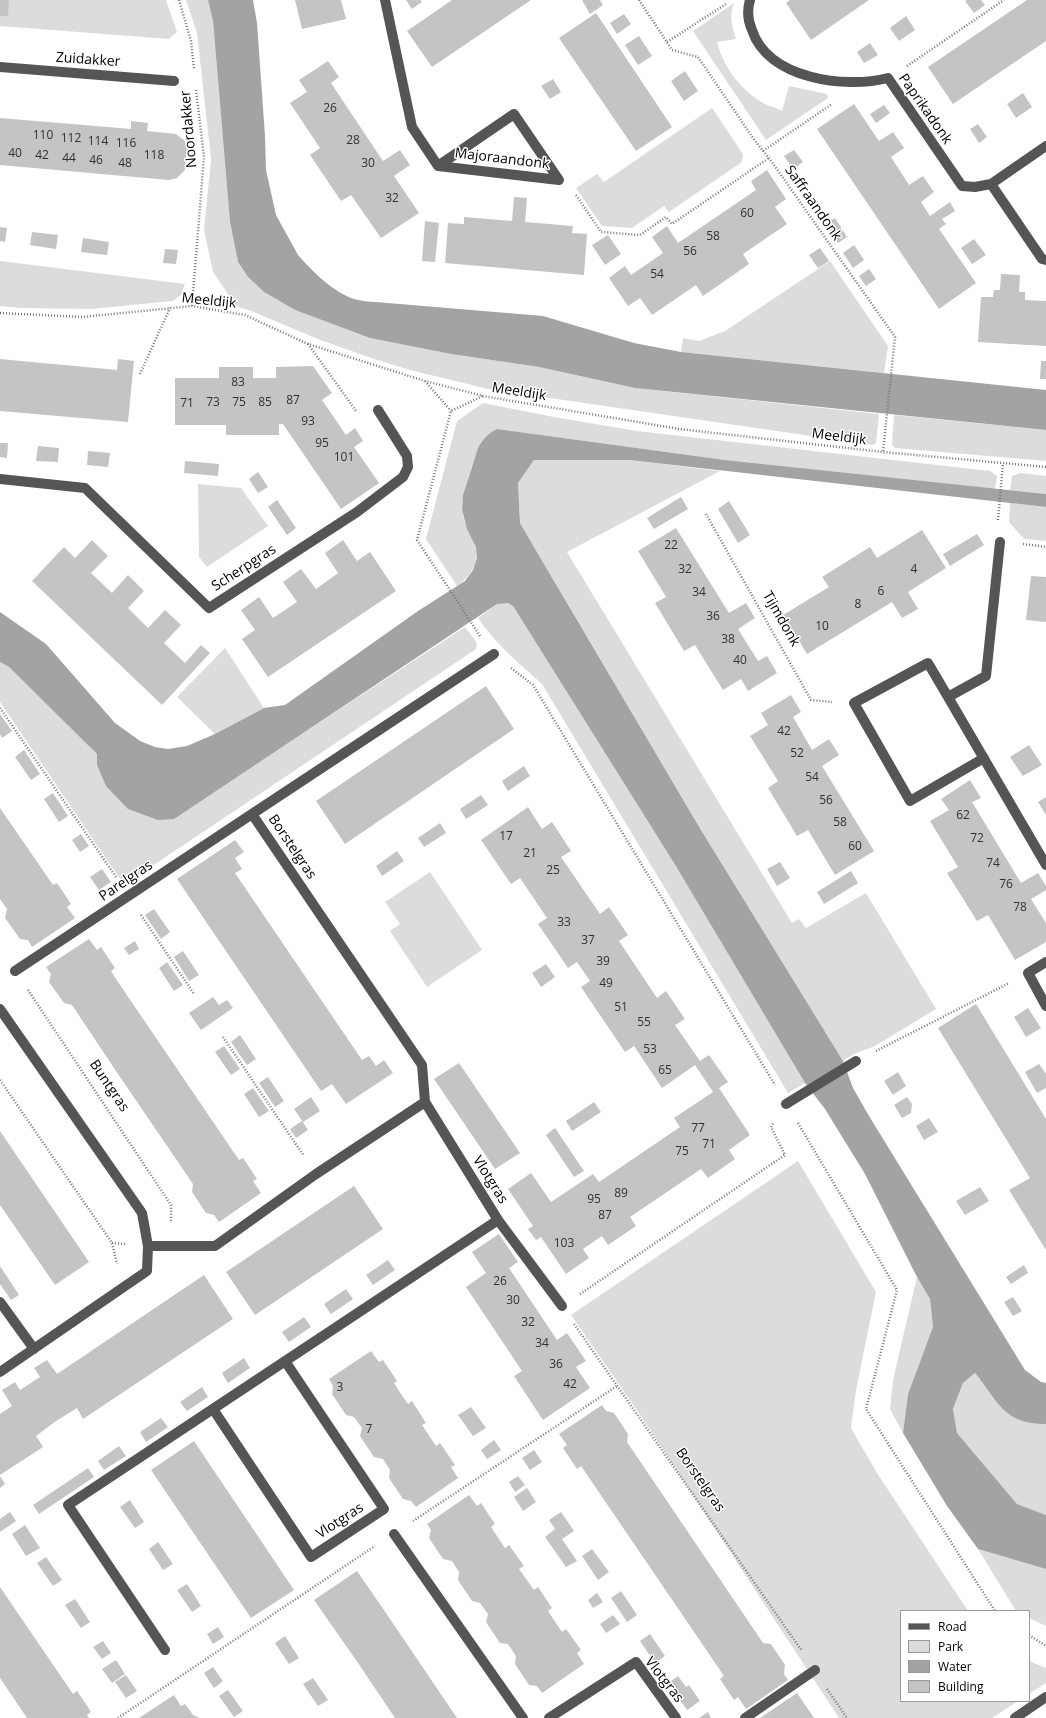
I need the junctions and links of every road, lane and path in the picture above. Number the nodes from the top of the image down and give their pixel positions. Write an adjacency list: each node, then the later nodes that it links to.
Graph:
1 (179, 0): 9 (path, Noordakker)
2 (385, 0): 17 (street, Majoraandonk)
3 (640, 0): 7 (path, Saffraandonk)
4 (732, 0): 7 (path)
5 (750, 0): 12 (street, Paprikadonk)
6 (1004, 0): 10 (path)
7 (668, 42): 15 (path, Saffraandonk)
8 (0, 67): 11 (street, Zuidakker)
9 (194, 76)
10 (888, 78): 12 (street, Paprikadonk); 19 (street, Paprikadonk)
11 (174, 81)
12 (851, 83): 15 (path)
13 (195, 84): 21 (path, Noordakker)
14 (1046, 146): 19 (street)
15 (764, 151): 16 (path, Saffraandonk)
16 (769, 158): 18 (path); 30 (path, Saffraandonk)
17 (438, 166): 18 (street, Majoraandonk); 18 (street, Majoraandonk)
18 (559, 180)
19 (991, 184): 20 (street)
20 (1046, 260)
21 (192, 306): 22 (path, Meeldijk); 24 (path, Meeldijk)
22 (170, 307): 23 (path, Meeldijk); 25 (path)
23 (0, 312)
24 (308, 344): 26 (path, Meeldijk); 28 (path)
25 (140, 374)
26 (425, 381): 27 (path, Meeldijk); 29 (path)
27 (483, 396): 29 (path); 30 (path, Meeldijk)
28 (378, 410): 33 (street, Scherpgras)
29 (451, 411): 37 (path)
30 (883, 452): 31 (path, Meeldijk)
31 (1003, 463): 32 (path, Meeldijk); 35 (path)
32 (1046, 467)
33 (0, 479)
34 (706, 514): 40 (path, Tijmdonk)
35 (998, 518)
36 (1000, 542): 39 (street)
37 (480, 636)
38 (494, 654): 43 (street, Borstelgras)
39 (948, 697): 40 (street); 42 (street)
40 (854, 704): 42 (street)
41 (0, 708): 45 (path)
42 (984, 758): 44 (street)
43 (252, 814): 45 (street, Parelgras); 55 (street, Borstelgras)
44 (1046, 865)
45 (129, 896): 47 (street, Parelgras); 49 (path)
46 (1046, 962): 48 (street)
47 (15, 971): 60 (path, Buntgras)
48 (1028, 973): 50 (street); 53 (path)
49 (194, 994)
50 (1046, 1006)
51 (0, 1010): 59 (street)
52 (223, 1037): 57 (path)
53 (856, 1061): 56 (street)
54 (0, 1080): 61 (path)
55 (425, 1102): 57 (street); 58 (street, Vlotgras)
56 (786, 1104): 63 (path)
57 (316, 1174): 60 (street)
58 (498, 1220): 63 (street); 65 (street, Vlotgras)
59 (148, 1246): 60 (street); 61 (street)
60 (171, 1246)
61 (106, 1299): 64 (street)
62 (0, 1302): 64 (street)
63 (562, 1306): 67 (path, Borstelgras)
64 (34, 1349): 66 (street)
65 (285, 1361): 68 (street, Vlotgras); 68 (street, Vlotgras)
66 (0, 1372)
67 (617, 1386): 69 (path); 73 (path, Borstelgras)
68 (213, 1409): 72 (street, Vlotgras)
69 (394, 1534): 75 (path); 76 (street)
70 (1030, 1636): 71 (path)
71 (1046, 1646)
72 (165, 1650)
73 (815, 1670): 79 (street); 80 (path, Borstelgras)
74 (1046, 1697): 81 (street)
75 (118, 1718)
76 (523, 1718)
77 (549, 1718): 78 (street, Vlotgras)
78 (676, 1718)
79 (745, 1718)
80 (847, 1718)
81 (1015, 1718)

